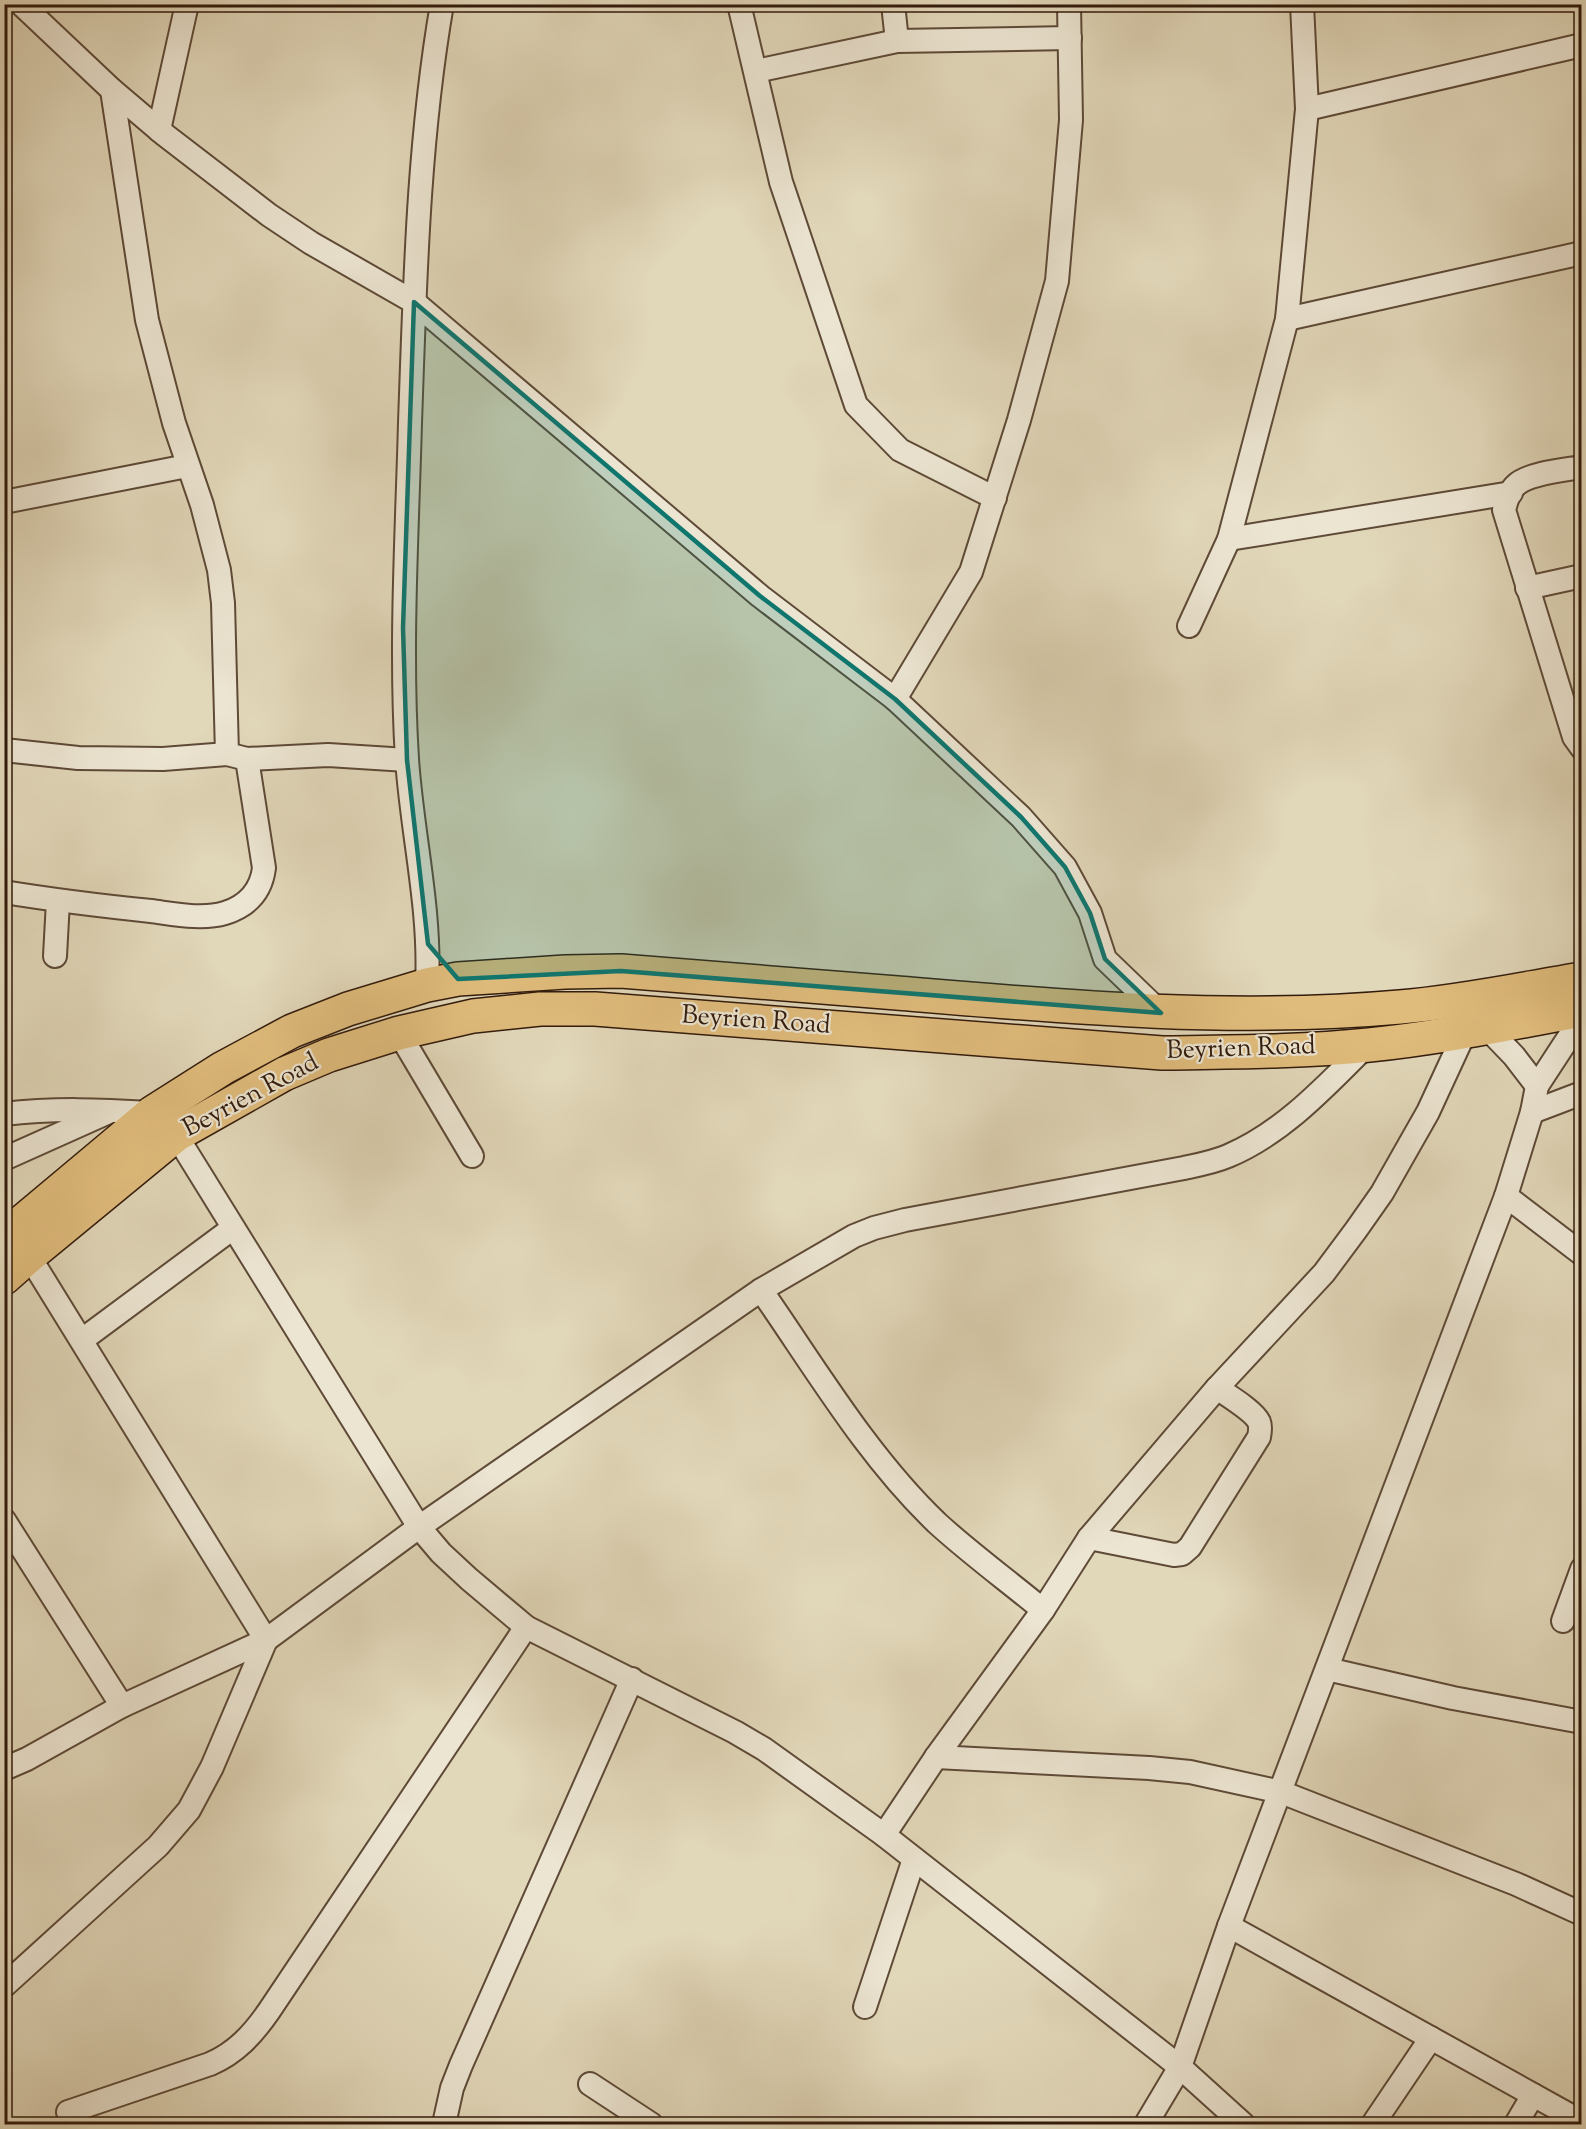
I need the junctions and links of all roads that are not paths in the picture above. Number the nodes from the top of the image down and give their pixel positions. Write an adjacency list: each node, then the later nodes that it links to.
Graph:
1 (21, 4): 12 (street)
2 (187, 4): 14 (street)
3 (442, 4): 16 (street)
4 (739, 4): 11 (street)
5 (893, 4): 9 (street)
6 (1070, 4): 8 (street)
7 (1302, 4): 13 (street)
8 (1070, 38): 9 (street); 21 (street)
9 (897, 41): 11 (street)
10 (1581, 45): 13 (street)
11 (756, 71): 21 (street)
12 (112, 90): 14 (street); 18 (street)
13 (1307, 109): 17 (street)
14 (159, 129): 16 (street)
15 (1581, 253): 17 (street)
16 (414, 302): 27 (street); 31 (street)
17 (1287, 319): 23 (street)
18 (187, 466): 22 (street); 30 (street)
19 (1581, 467): 20 (street)
20 (1511, 493): 23 (street); 25 (street)
21 (994, 498): 27 (street)
22 (4, 502)
23 (1229, 539): 26 (street)
24 (1581, 576): 25 (street)
25 (1527, 588): 28 (street)
26 (1189, 627)
27 (895, 699): 40 (street)
28 (1581, 748)
29 (4, 750): 30 (street)
30 (237, 757): 31 (street); 33 (street)
31 (407, 760): 34 (street)
32 (4, 892): 33 (street)
33 (58, 901): 35 (street)
34 (428, 944): 36 (street); 38 (street)
35 (56, 956)
36 (458, 979): 38 (main road, Beyrien Road); 40 (main road, Beyrien Road)
37 (1581, 979): 40 (main road, Beyrien Road)
38 (427, 985): 49 (main road, Beyrien Road)
39 (1581, 1010): 42 (main road, Beyrien Road)
40 (1161, 1013)
41 (1581, 1017): 45 (street)
42 (1476, 1030): 44 (main road, Beyrien Road); 45 (street); 61 (street)
43 (399, 1033): 44 (main road, Beyrien Road); 51 (main road, Beyrien Road); 52 (street)
44 (1367, 1045): 59 (street)
45 (1537, 1086): 48 (street)
46 (1581, 1093): 48 (street)
47 (114, 1110): 49 (street); 50 (street); 53 (street)
48 (1532, 1112): 54 (street)
49 (152, 1113): 56 (main road, Beyrien Road)
50 (4, 1114)
51 (176, 1135): 55 (street); 56 (main road, Beyrien Road)
52 (472, 1156)
53 (4, 1160)
54 (1506, 1196): 57 (street); 70 (street)
55 (233, 1227): 60 (street); 62 (street)
56 (17, 1246): 58 (main road, Beyrien Road); 60 (street)
57 (1581, 1254)
58 (4, 1278)
59 (761, 1290): 62 (street); 66 (street)
60 (82, 1340): 69 (street)
61 (1217, 1388): 64 (street); 64 (street)
62 (419, 1527): 68 (street); 69 (street)
63 (9, 1534): 72 (street)
64 (1089, 1538): 66 (street)
65 (1581, 1569): 67 (street)
66 (1044, 1610): 74 (street)
67 (1563, 1621)
68 (526, 1627): 71 (street); 87 (street)
69 (266, 1640): 72 (street); 81 (street)
70 (1326, 1669): 73 (street); 76 (street)
71 (632, 1679): 77 (street); 89 (street)
72 (122, 1706): 75 (street)
73 (1581, 1722)
74 (936, 1757): 76 (street); 77 (street)
75 (4, 1769)
76 (1281, 1792): 79 (street); 80 (street)
77 (884, 1835): 78 (street)
78 (914, 1859): 82 (street); 84 (street)
79 (1581, 1914)
80 (1229, 1926): 83 (street); 84 (street)
81 (4, 1986)
82 (865, 2007)
83 (1431, 2038): 86 (street); 93 (street)
84 (1180, 2067): 91 (street); 92 (street)
85 (590, 2084): 90 (street)
86 (1533, 2095): 88 (street); 94 (street)
87 (68, 2112)
88 (1581, 2122)
89 (444, 2124)
90 (651, 2124)
91 (1146, 2124)
92 (1243, 2124)
93 (1374, 2124)
94 (1516, 2124)

